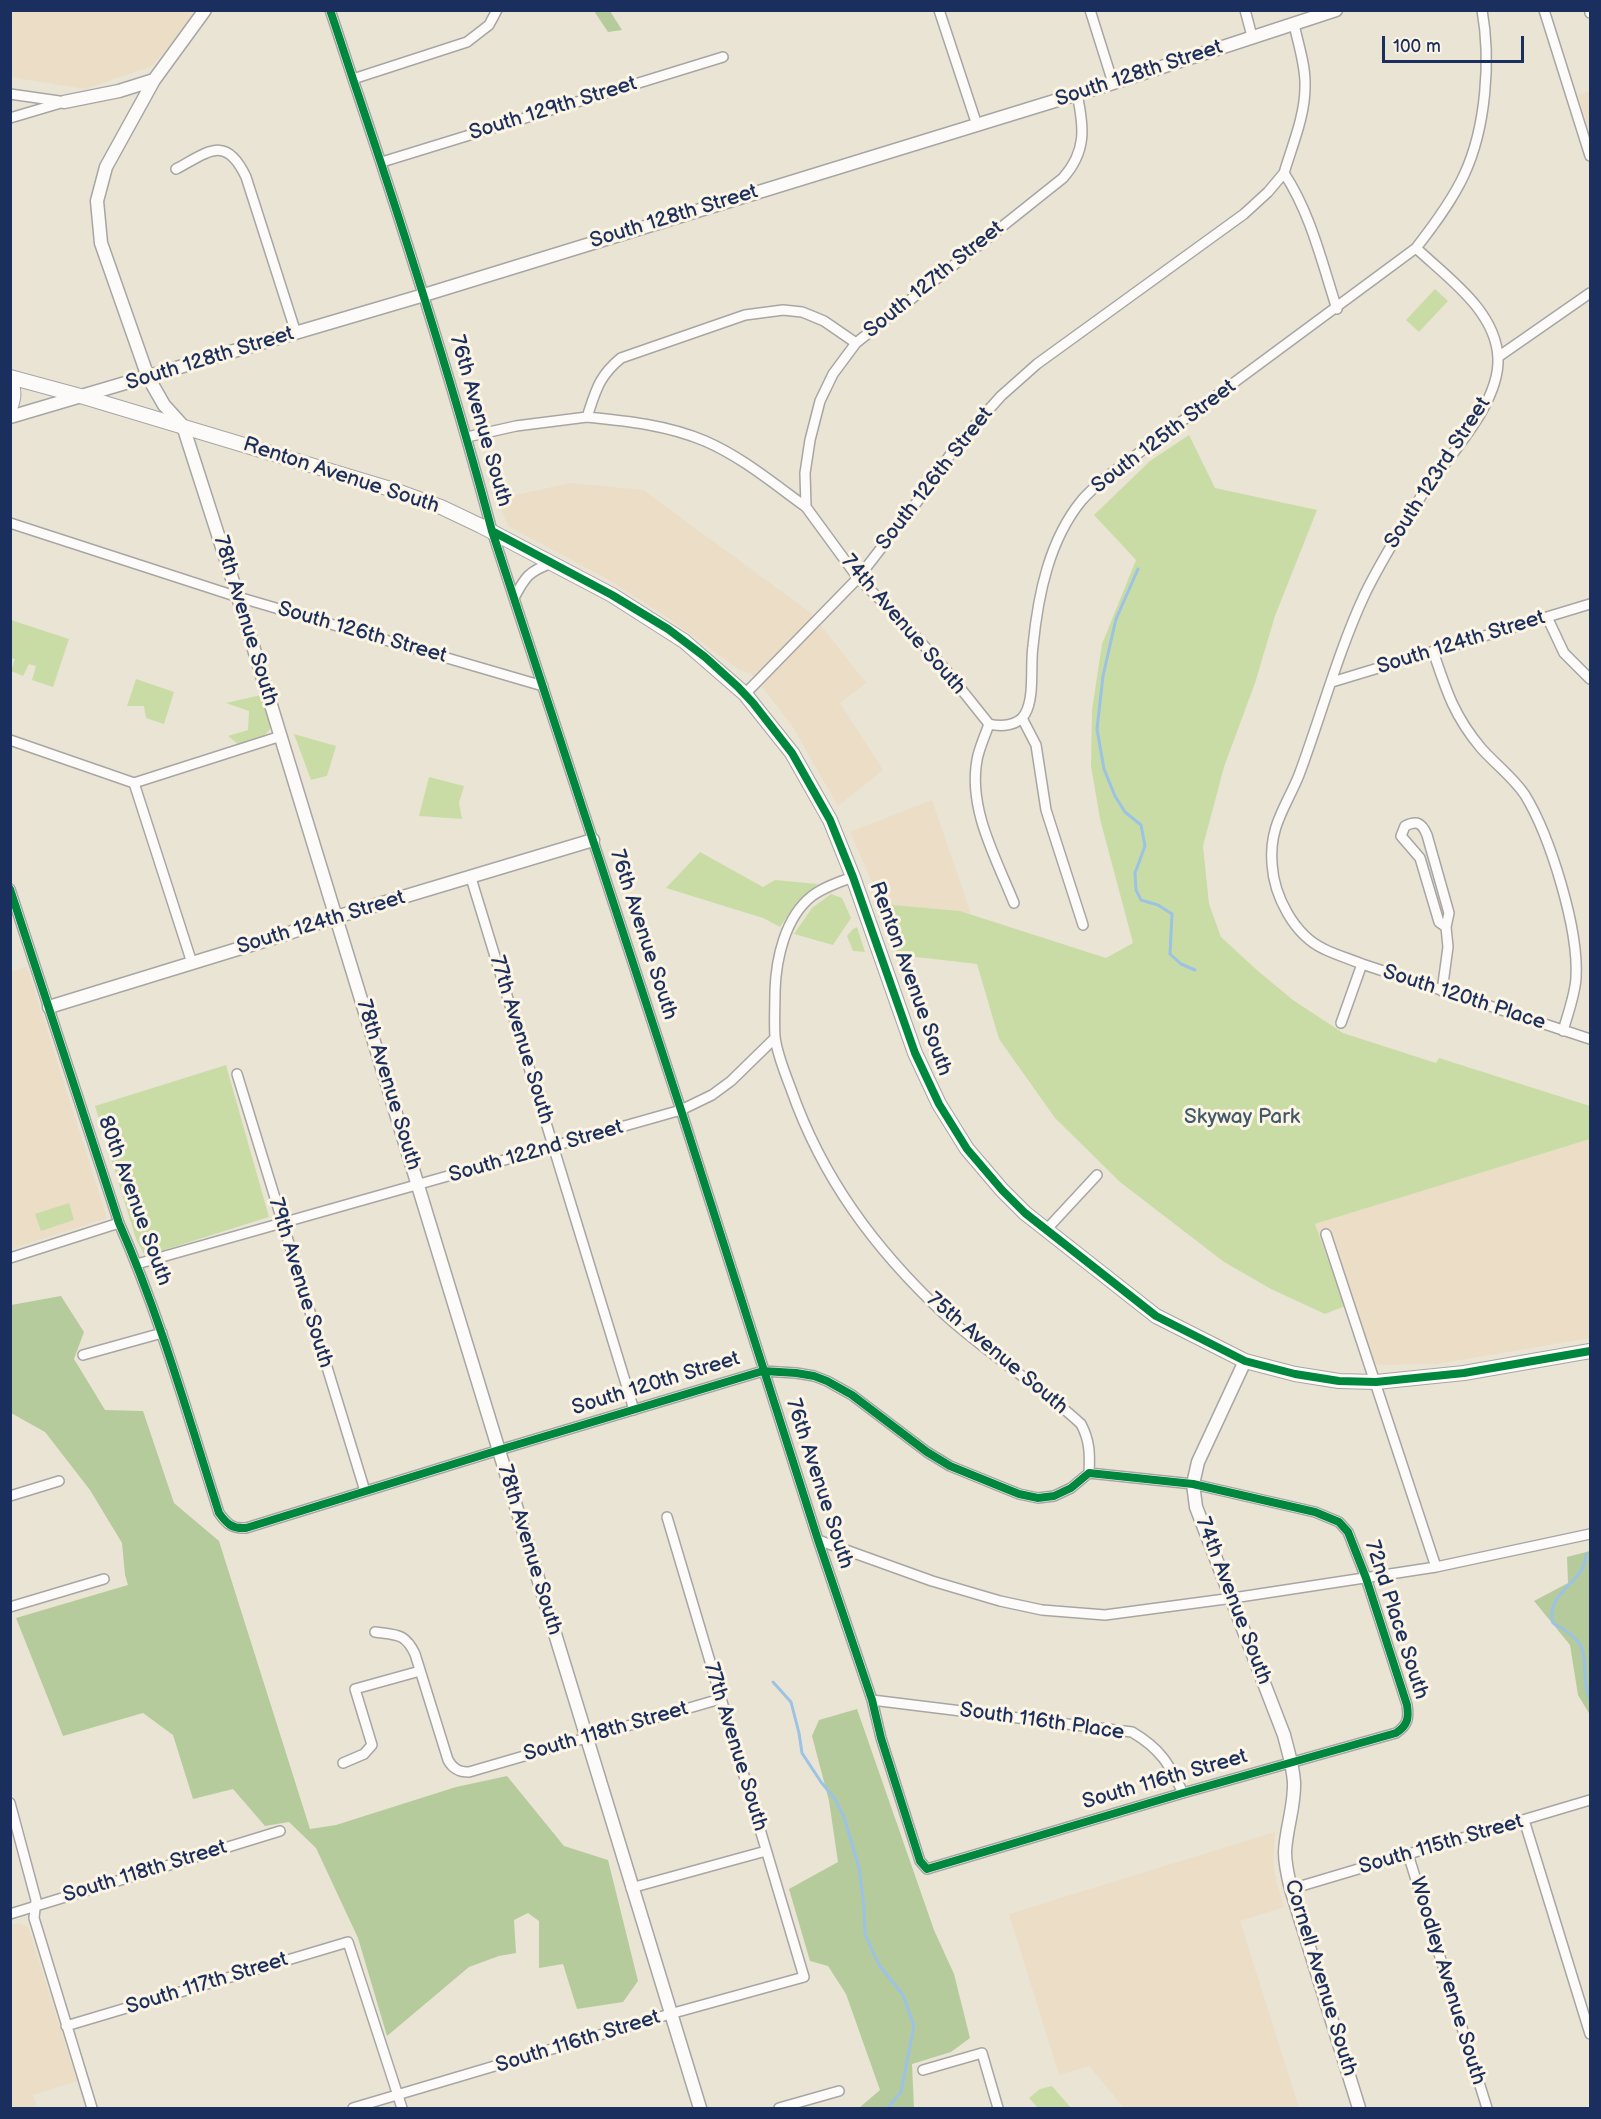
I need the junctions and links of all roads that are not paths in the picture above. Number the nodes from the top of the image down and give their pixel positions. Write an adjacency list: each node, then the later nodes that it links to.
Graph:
1 (205, 10): 14 (street, 78th Avenue South)
2 (330, 10): 13 (street, 76th Avenue South)
3 (497, 10): 13 (street)
4 (939, 10): 20 (street)
5 (1090, 10): 15 (street)
6 (1245, 10): 11 (street)
7 (1336, 10): 10 (street, South 128th Street)
8 (1482, 10): 25 (street, South 125th Street)
9 (1544, 10): 21 (street)
10 (1294, 24): 11 (street, South 128th Street); 24 (street)
11 (1252, 36): 15 (street, South 128th Street)
12 (723, 57): 22 (street, South 129th Street)
13 (353, 79): 22 (street, 76th Avenue South)
14 (154, 80): 18 (street); 33 (street, 78th Avenue South)
15 (1113, 83): 17 (street, South 128th Street)
16 (10, 94): 18 (street)
17 (1077, 94): 20 (street, South 128th Street); 30 (street, South 127th Street)
18 (64, 102): 19 (street)
19 (10, 118)
20 (977, 125): 27 (street, South 128th Street)
21 (1590, 156)
22 (382, 162): 27 (street, 76th Avenue South)
23 (176, 169): 29 (street)
24 (1284, 173): 28 (street); 45 (street, South 126th Street)
25 (1416, 248): 28 (street, South 125th Street); 31 (street, South 123rd Street)
26 (1590, 293): 31 (street)
27 (424, 295): 29 (street, South 128th Street); 40 (street, 76th Avenue South)
28 (1337, 309): 55 (street, South 125th Street)
29 (296, 333): 33 (street, South 128th Street)
30 (856, 343): 38 (street, South 127th Street); 41 (street)
31 (1498, 357): 52 (street, South 123rd Street)
32 (10, 377): 35 (main road, Renton Avenue South)
33 (148, 377): 35 (street, South 128th Street); 39 (street, 78th Avenue South)
34 (10, 383): 36 (main road)
35 (84, 397): 37 (street, South 128th Street); 39 (main road, Renton Avenue South)
36 (10, 409)
37 (10, 417)
38 (587, 417): 40 (street); 41 (street, 74th Avenue South)
39 (183, 426): 43 (main road, Renton Avenue South); 46 (street, 78th Avenue South)
40 (467, 437): 43 (street, 76th Avenue South)
41 (806, 507): 45 (street, 74th Avenue South)
42 (10, 523): 46 (street, South 126th Street)
43 (492, 531): 44 (main road, Renton Avenue South); 47 (street, 76th Avenue South)
44 (552, 563): 47 (street); 54 (main road, Renton Avenue South)
45 (858, 578): 54 (street, South 126th Street); 56 (street, 74th Avenue South)
46 (238, 597): 53 (street, South 126th Street); 57 (street, 78th Avenue South)
47 (514, 598): 53 (street, 76th Avenue South)
48 (1590, 604): 49 (street, South 124th Street)
49 (1547, 617): 50 (street, South 124th Street); 51 (street)
50 (1433, 651): 52 (street, South 124th Street); 73 (street)
51 (1590, 679)
52 (1332, 682): 69 (street, South 123rd Street)
53 (543, 686): 60 (street, 76th Avenue South)
54 (745, 694): 61 (main road, Renton Avenue South)
55 (1022, 718): 56 (street); 66 (street)
56 (989, 724): 64 (street)
57 (281, 736): 59 (street); 65 (street, 78th Avenue South)
58 (10, 740): 59 (street)
59 (134, 783): 68 (street)
60 (593, 840): 62 (street, South 124th Street); 77 (street, 76th Avenue South)
61 (853, 877): 74 (street, 75th Avenue South); 83 (main road, Renton Avenue South)
62 (471, 878): 65 (street, South 124th Street); 78 (street, 77th Avenue South)
63 (10, 889): 71 (street, 80th Avenue South)
64 (1014, 903)
65 (336, 917): 68 (street, South 124th Street); 80 (street, 78th Avenue South)
66 (1083, 925)
67 (1446, 927): 67 (street); 70 (street)
68 (192, 963): 71 (street, South 124th Street)
69 (1362, 964): 70 (street, South 120th Place); 72 (street, South 120th Place)
70 (1442, 991): 73 (street, South 120th Place)
71 (49, 1007): 81 (street, 80th Avenue South)
72 (1341, 1023)
73 (1563, 1030): 75 (street, South 120th Place)
74 (776, 1038): 77 (street, South 122nd Street); 95 (street, 75th Avenue South)
75 (1590, 1039)
76 (237, 1074): 82 (street, 79th Avenue South)
77 (681, 1110): 78 (street, South 122nd Street); 91 (street, 76th Avenue South)
78 (553, 1146): 80 (street, South 122nd Street); 93 (street, 77th Avenue South)
79 (1097, 1175): 83 (street)
80 (418, 1185): 82 (street, South 122nd Street); 94 (street, 78th Avenue South)
81 (119, 1223): 85 (street); 86 (street, 80th Avenue South)
82 (282, 1225): 86 (street, South 122nd Street); 98 (street, 79th Avenue South)
83 (1046, 1230): 90 (main road, Renton Avenue South)
84 (1326, 1234): 92 (street)
85 (10, 1258)
86 (137, 1264): 87 (street, 80th Avenue South)
87 (162, 1333): 89 (street); 101 (street, 80th Avenue South)
88 (1590, 1352): 92 (main road, Renton Avenue South)
89 (83, 1355)
90 (1245, 1361): 92 (main road, Renton Avenue South); 97 (street, 74th Avenue South)
91 (763, 1371): 93 (street, South 120th Street); 95 (street, South 120th Street); 103 (street, 76th Avenue South)
92 (1376, 1382): 104 (street)
93 (634, 1410): 94 (street, South 120th Street)
94 (499, 1450): 98 (street, South 120th Street); 114 (street, 78th Avenue South)
95 (1089, 1473): 97 (street)
96 (59, 1481): 99 (street)
97 (1193, 1484): 105 (street, 72nd Place South); 107 (street, 74th Avenue South)
98 (365, 1491): 101 (street, South 120th Street)
99 (10, 1496)
100 (667, 1517): 111 (street, 77th Avenue South)
101 (226, 1523)
102 (1590, 1534): 104 (street)
103 (818, 1540): 107 (street); 112 (street, 76th Avenue South)
104 (1436, 1567): 105 (street)
105 (1366, 1578): 107 (street); 113 (street, 72nd Place South)
106 (104, 1579): 108 (street)
107 (1233, 1598): 116 (street, 74th Avenue South)
108 (10, 1607)
109 (375, 1632): 110 (street)
110 (420, 1671): 114 (street, South 118th Street); 115 (street)
111 (720, 1699): 114 (street, South 118th Street); 123 (street, 77th Avenue South)
112 (872, 1700): 117 (street, South 116th Place); 125 (street, 76th Avenue South)
113 (1408, 1719): 116 (street, South 116th Street)
114 (585, 1737): 126 (street, 78th Avenue South)
115 (343, 1762)
116 (1291, 1762): 117 (street, South 116th Street); 120 (street, 74th Avenue South)
117 (1183, 1793): 125 (street, South 116th Street)
118 (1590, 1800): 121 (street, South 115th Street)
119 (10, 1803): 128 (street)
120 (1293, 1812): 127 (street, Cornell Avenue South)
121 (1524, 1820): 124 (street, South 115th Street); 133 (street)
122 (280, 1831): 128 (street, South 118th Street)
123 (766, 1851): 126 (street); 130 (street, 77th Avenue South)
124 (1408, 1854): 127 (street, South 115th Street); 144 (street, Woodley Avenue South)
125 (927, 1869)
126 (631, 1888): 131 (street, 78th Avenue South)
127 (1291, 1889): 143 (street, Cornell Avenue South)
128 (37, 1905): 129 (street, South 118th Street); 132 (street)
129 (10, 1914)
130 (804, 1977): 131 (street, South 116th Street)
131 (670, 2014): 136 (street, South 116th Street); 140 (street, 78th Avenue South)
132 (66, 2026): 136 (street, South 117th Street); 137 (street)
133 (1590, 2034)
134 (922, 2070): 142 (street)
135 (839, 2091): 141 (street)
136 (398, 2096): 138 (street, South 116th Street); 139 (street)
137 (92, 2109)
138 (353, 2109)
139 (402, 2109)
140 (700, 2109)
141 (779, 2109)
142 (998, 2109)
143 (1359, 2109)
144 (1487, 2109)

